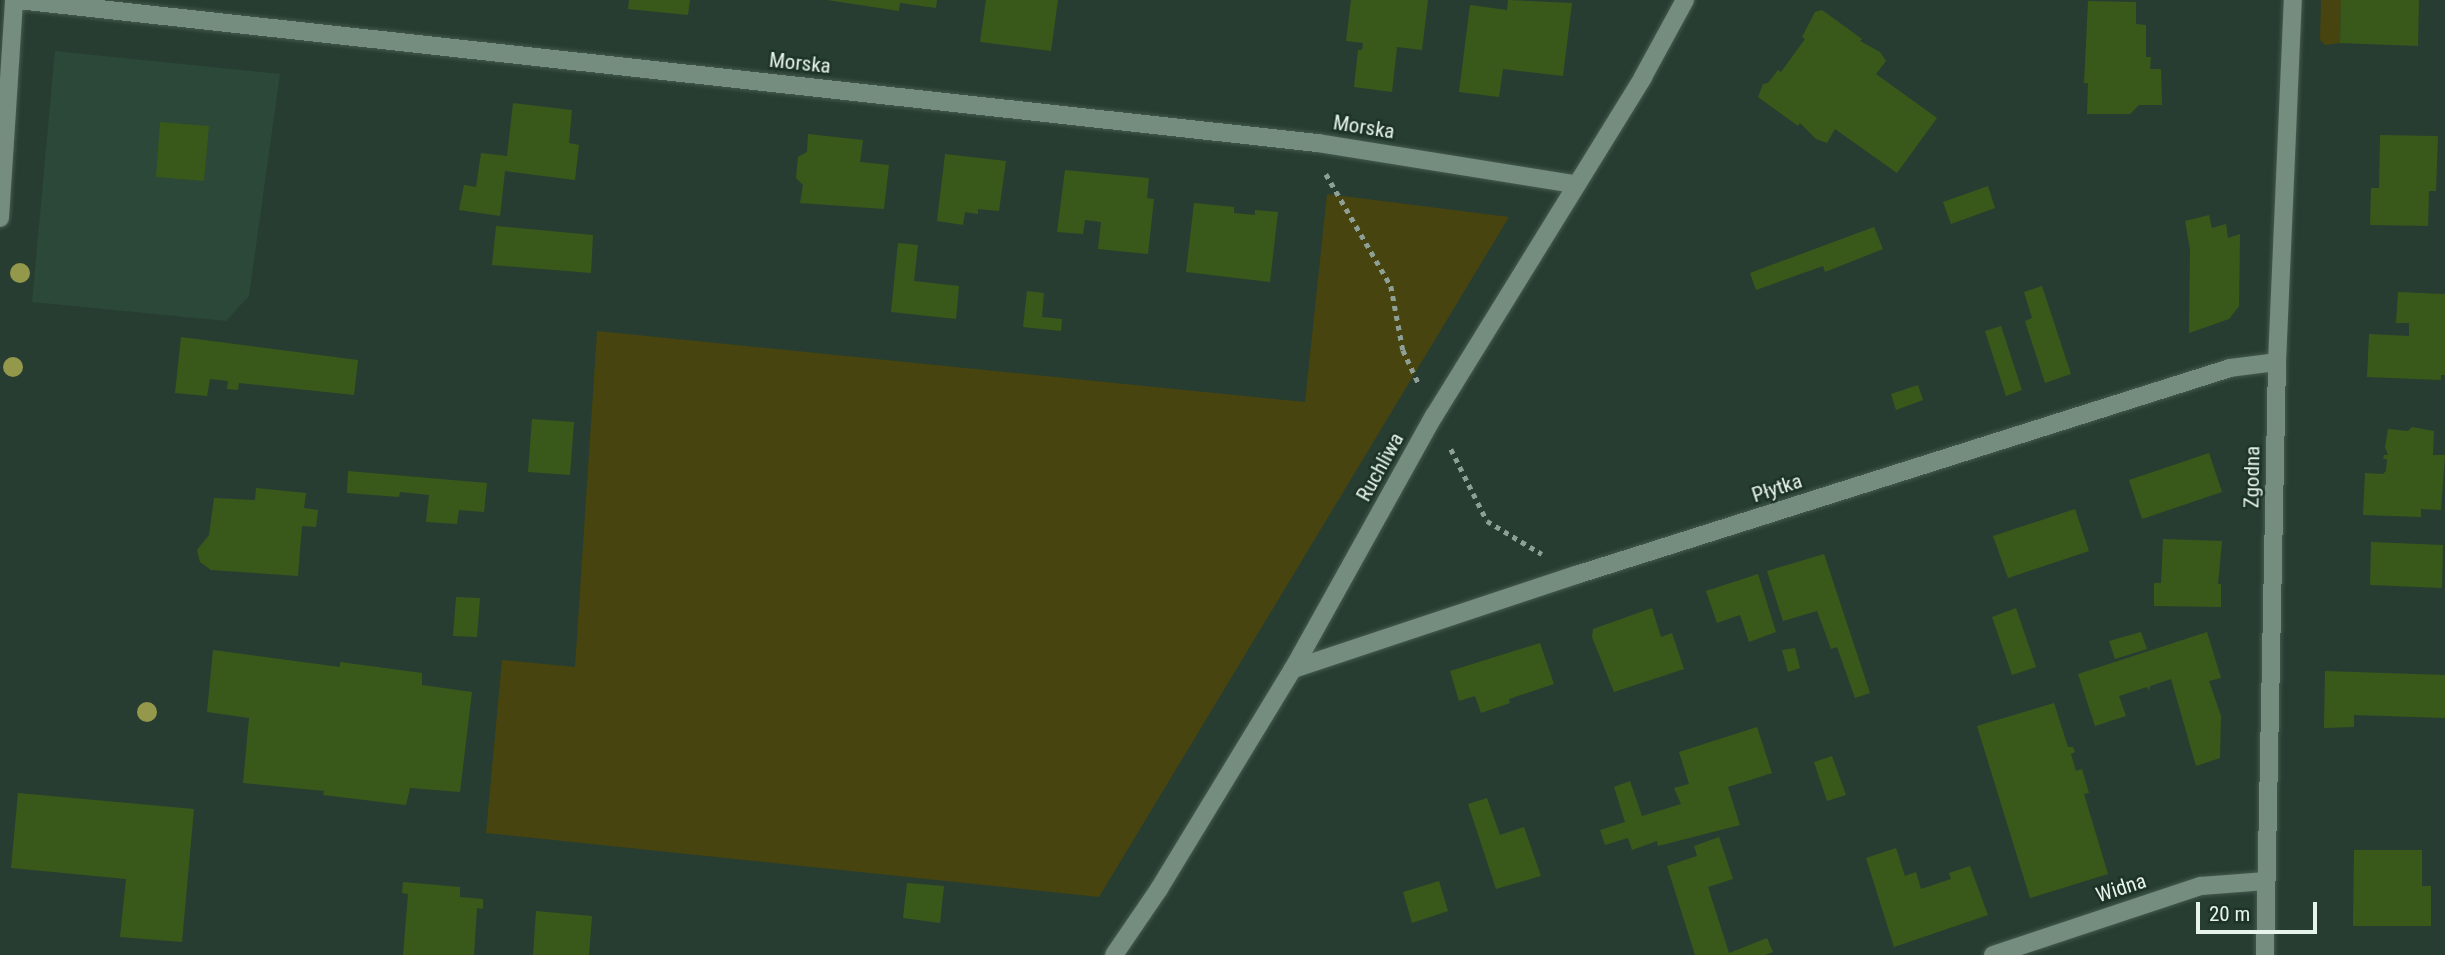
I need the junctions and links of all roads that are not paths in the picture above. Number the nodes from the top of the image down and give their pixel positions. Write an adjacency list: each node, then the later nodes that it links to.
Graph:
1 (16, 0): 4 (street, Morska); 5 (street)
2 (1685, 0): 4 (street, Ruchliwa)
3 (2293, 0): 6 (street, Zgodna)
4 (1575, 184): 7 (street, Ruchliwa)
5 (0, 218)
6 (2277, 362): 7 (street, Płytka); 8 (street, Zgodna)
7 (1293, 669): 9 (street, Ruchliwa)
8 (2266, 881): 10 (street, Widna); 11 (street, Zgodna)
9 (1114, 955)
10 (1993, 955)
11 (2265, 955)

